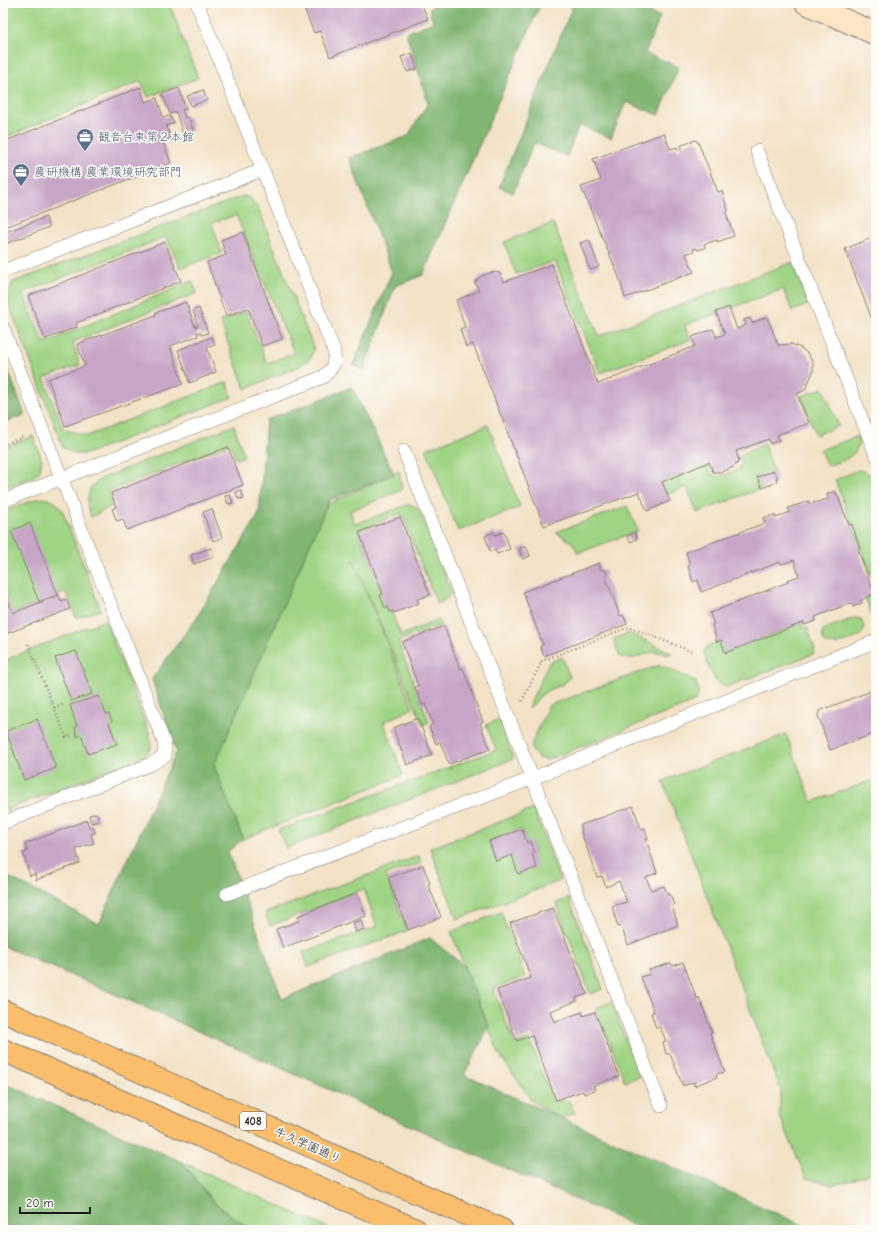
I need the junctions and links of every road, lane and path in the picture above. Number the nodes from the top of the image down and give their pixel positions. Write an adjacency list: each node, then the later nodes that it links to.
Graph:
1 (197, 3): 5 (lane)
2 (806, 3): 3 (street)
3 (876, 34)
4 (757, 150): 11 (lane)
5 (262, 170): 6 (lane); 12 (lane)
6 (3, 271)
7 (3, 328): 8 (lane)
8 (42, 429): 9 (path); 12 (lane)
9 (3, 445)
10 (404, 451): 19 (lane)
11 (876, 455)
12 (61, 478): 13 (lane); 22 (lane)
13 (3, 501)
14 (876, 642): 21 (lane)
15 (28, 644): 18 (path)
16 (691, 651): 19 (path)
17 (64, 704): 18 (path)
18 (54, 708): 20 (path)
19 (511, 723): 21 (lane)
20 (73, 735)
21 (533, 778): 23 (lane); 26 (lane)
22 (3, 823)
23 (227, 894)
24 (3, 1011): 28 (highway, 牛久学園通り / 408)
25 (3, 1050): 27 (highway)
26 (661, 1106)
27 (416, 1230)
28 (502, 1230)

